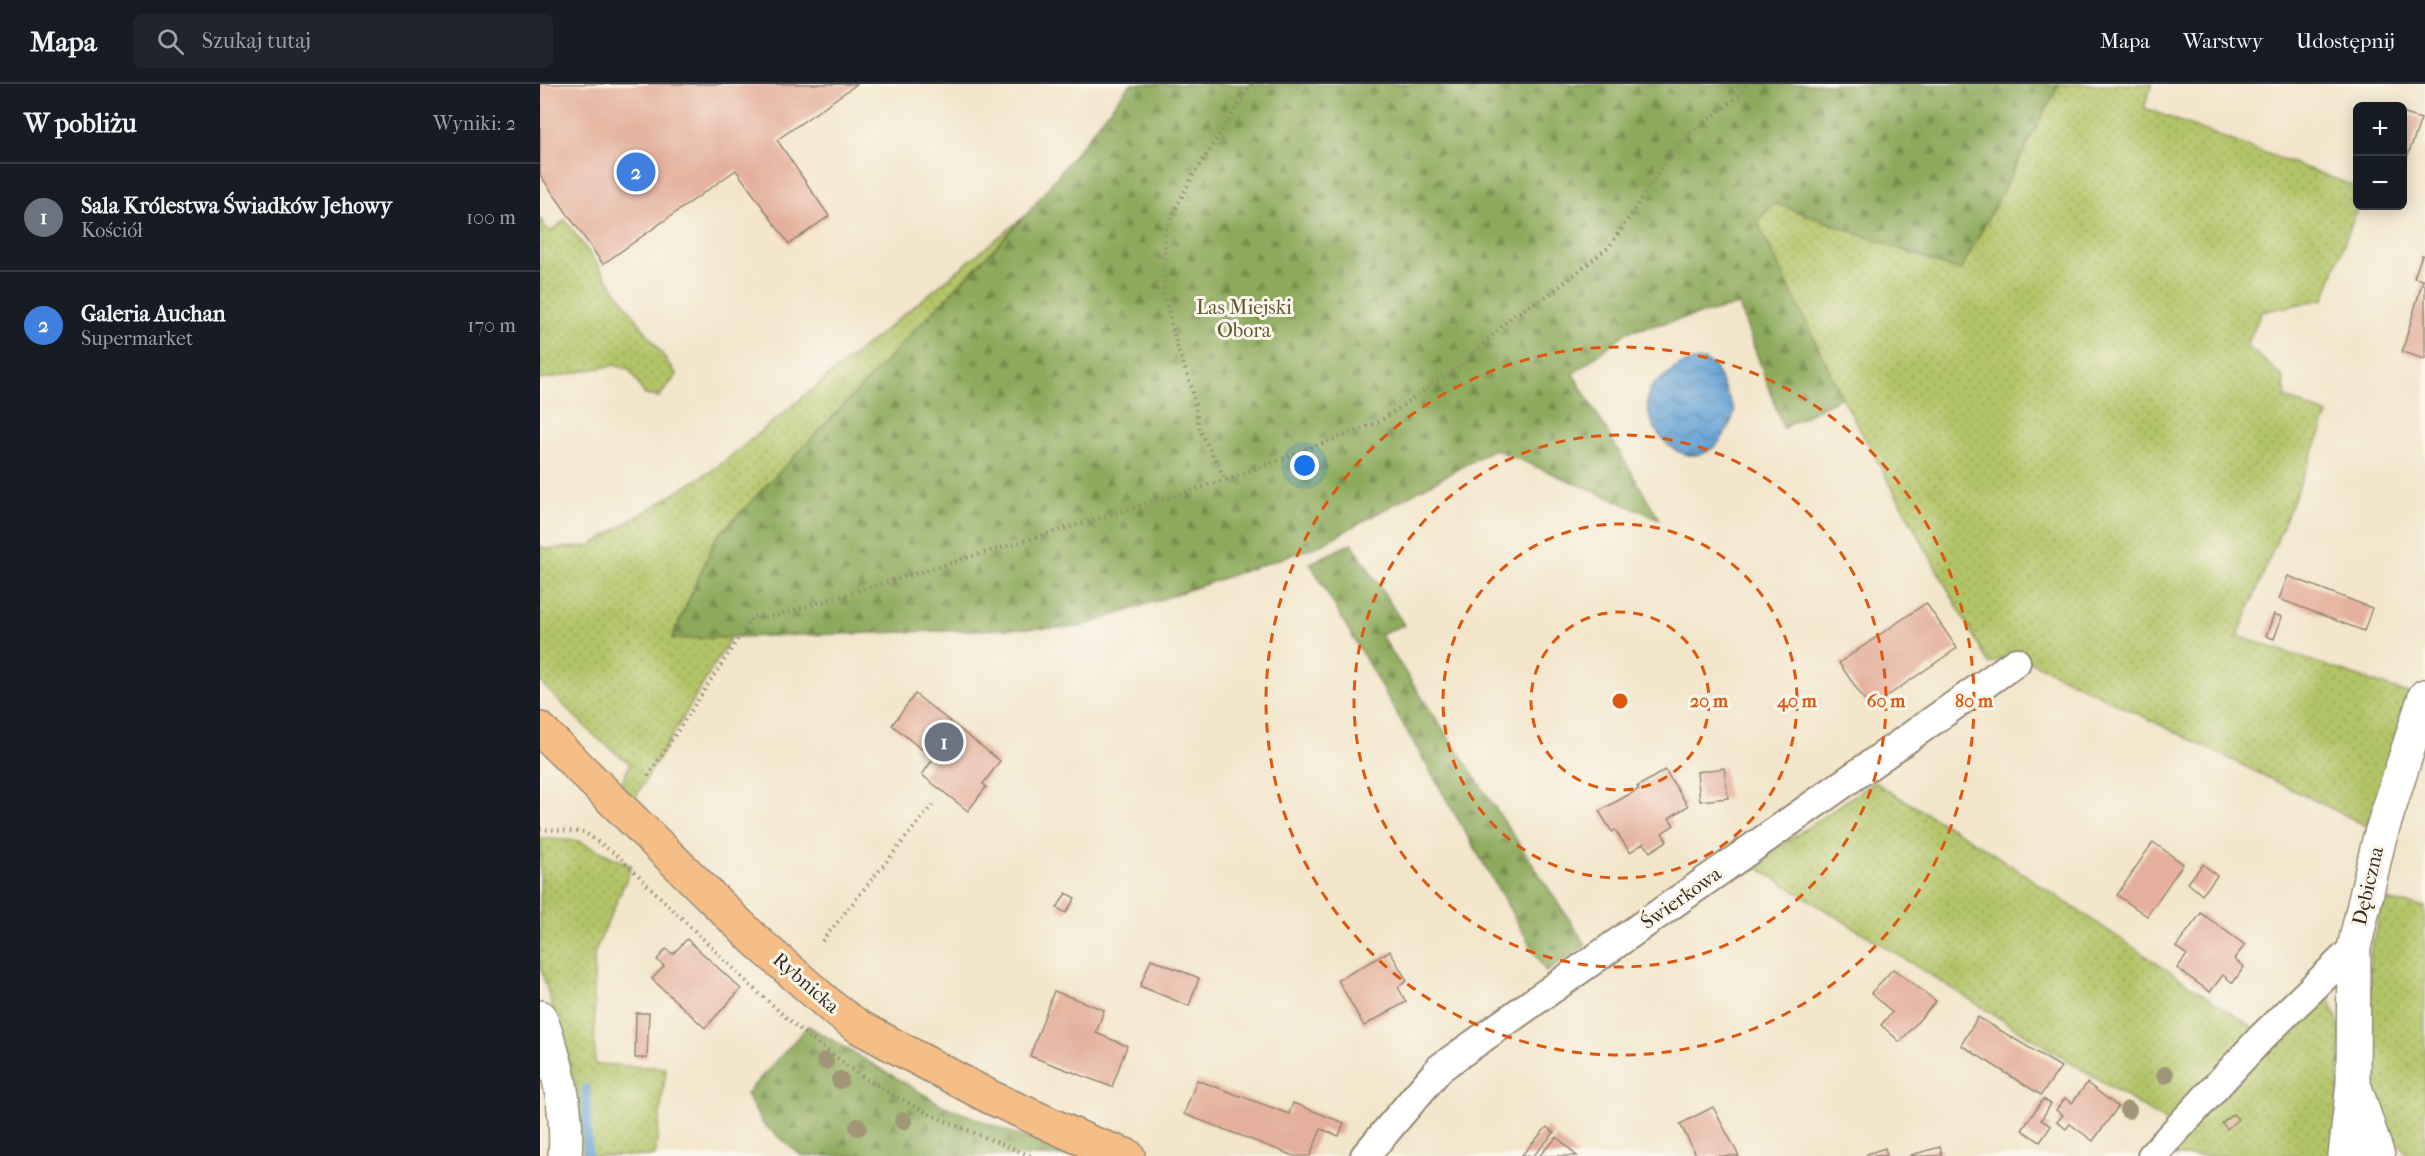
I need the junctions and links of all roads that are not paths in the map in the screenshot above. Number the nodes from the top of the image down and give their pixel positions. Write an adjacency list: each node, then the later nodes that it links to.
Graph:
1 (2016, 662): 9 (street, Świerkowa)
2 (2425, 696): 4 (street, Dębiczna)
3 (544, 741): 8 (main road, Rybnicka)
4 (2354, 948): 6 (street, Dębiczna); 10 (street)
5 (540, 1017): 7 (street)
6 (2353, 1083): 11 (street, Dębiczna); 12 (street, Dębiczna)
7 (565, 1156)
8 (1128, 1156)
9 (1365, 1156)
10 (2152, 1156)
11 (2346, 1156)
12 (2378, 1156)

